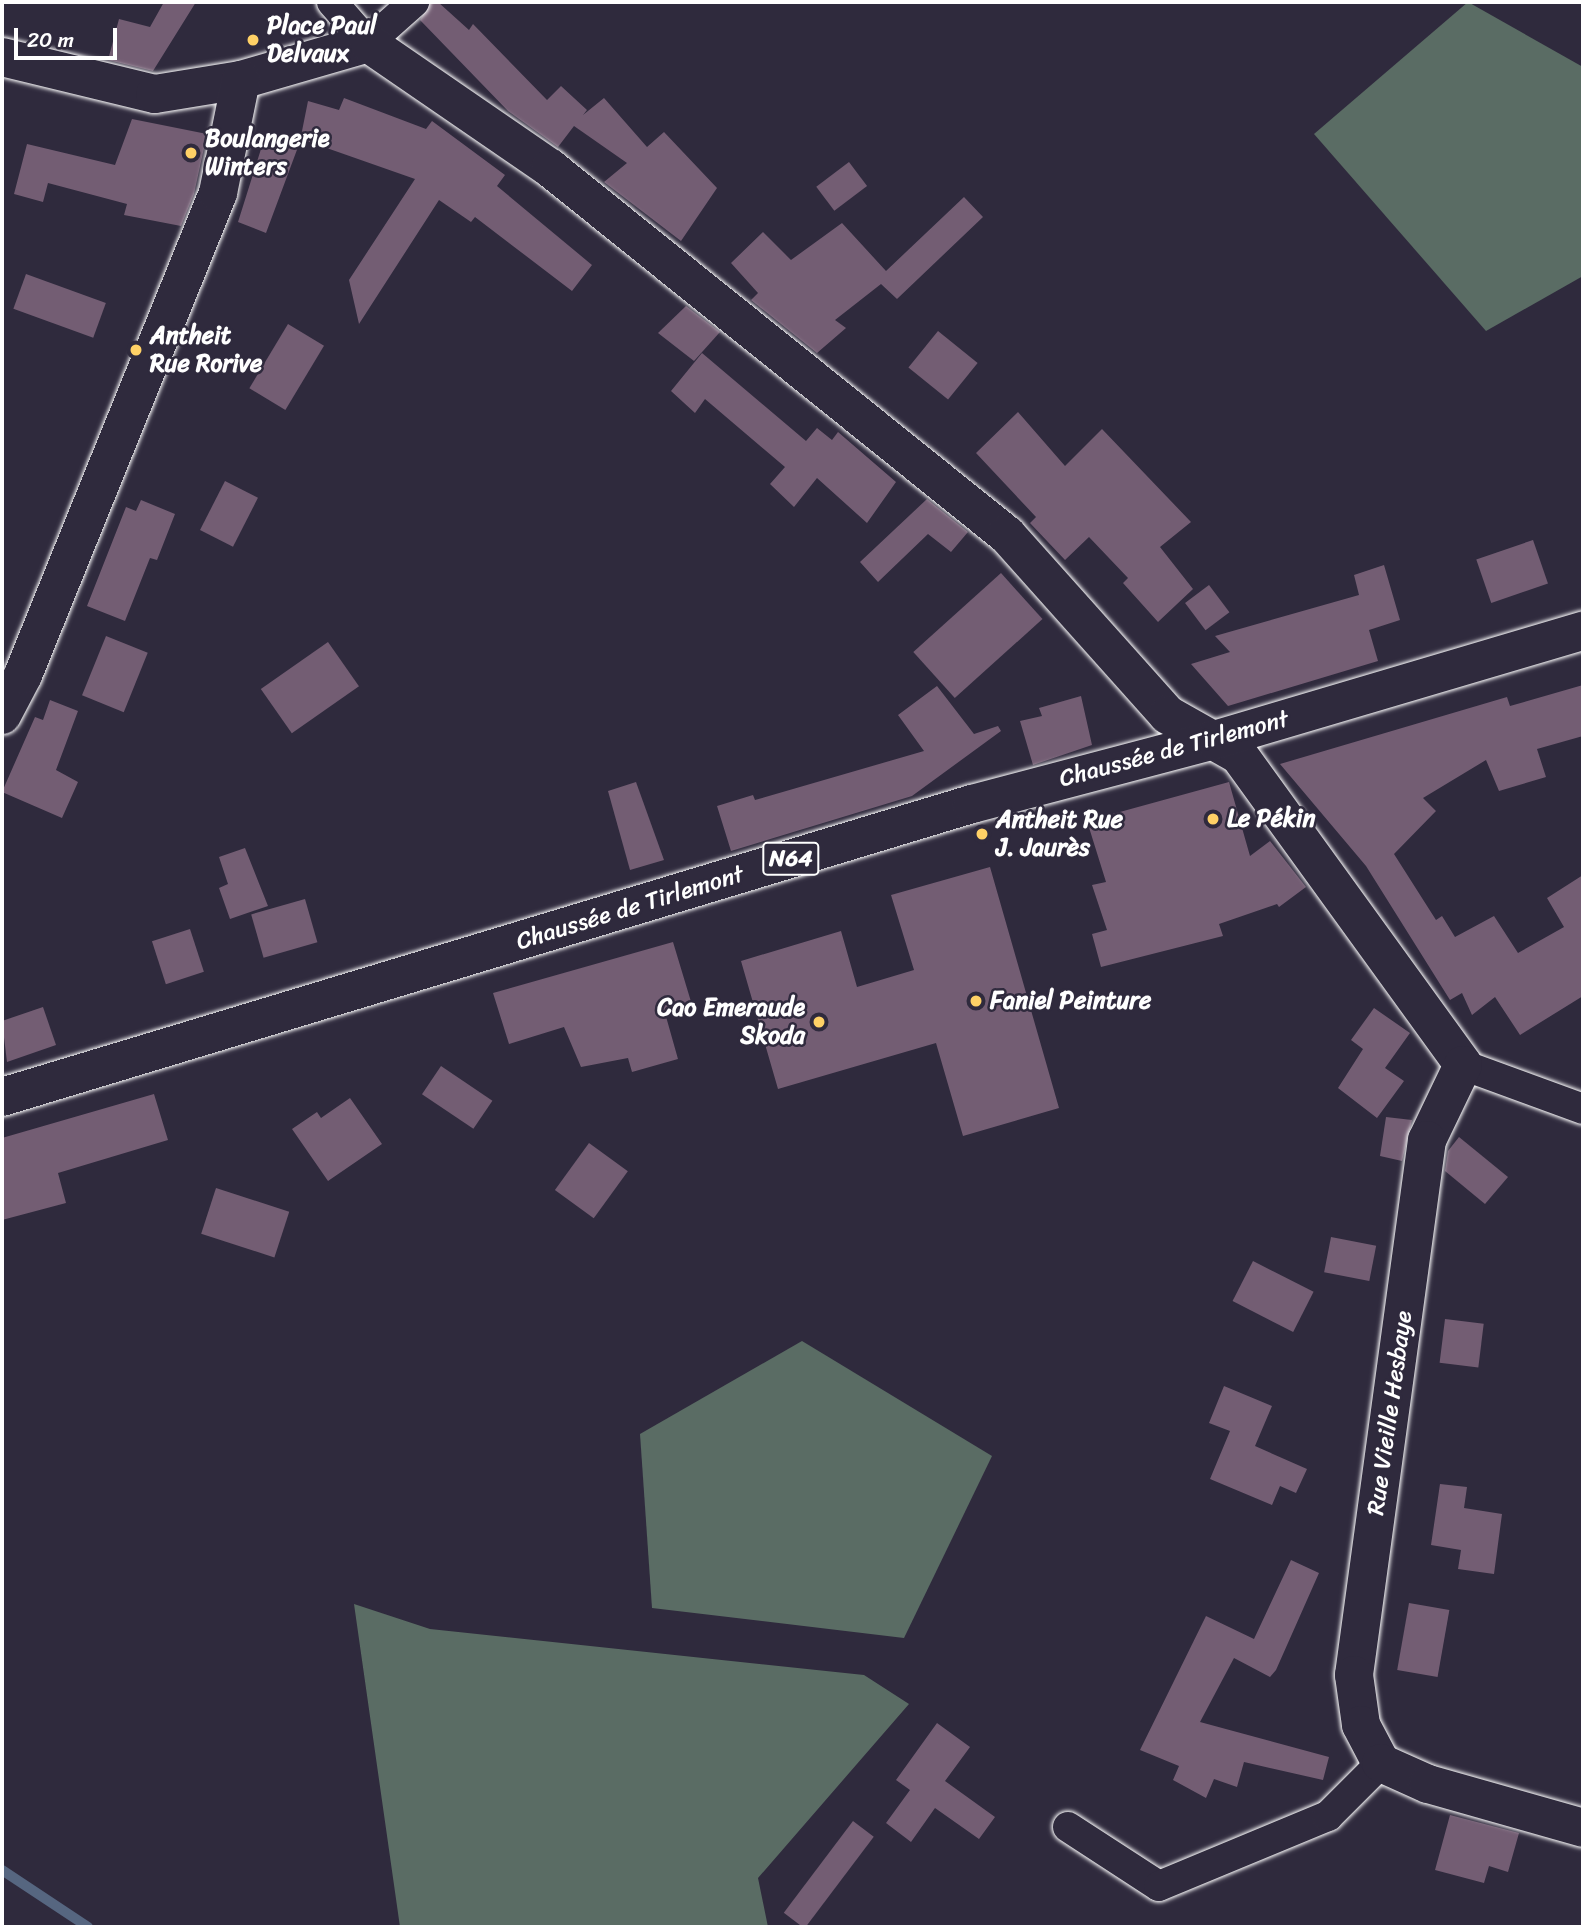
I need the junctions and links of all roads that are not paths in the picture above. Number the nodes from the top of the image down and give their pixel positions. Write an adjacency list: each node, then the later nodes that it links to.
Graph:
1 (332, 2): 3 (street)
2 (414, 2): 3 (street)
3 (369, 43): 5 (street); 8 (street)
4 (2, 57): 5 (street)
5 (241, 80): 7 (street)
6 (1583, 631): 8 (street, Chaussée de Tirlemont / N64)
7 (2, 715)
8 (1214, 740): 9 (street); 10 (street, Chaussée de Tirlemont / N64)
9 (1463, 1065): 11 (street); 12 (street, Rue Vieille Hesbaye)
10 (2, 1097)
11 (1583, 1109)
12 (1381, 1763): 13 (street); 14 (street)
13 (1068, 1827)
14 (1583, 1828)

